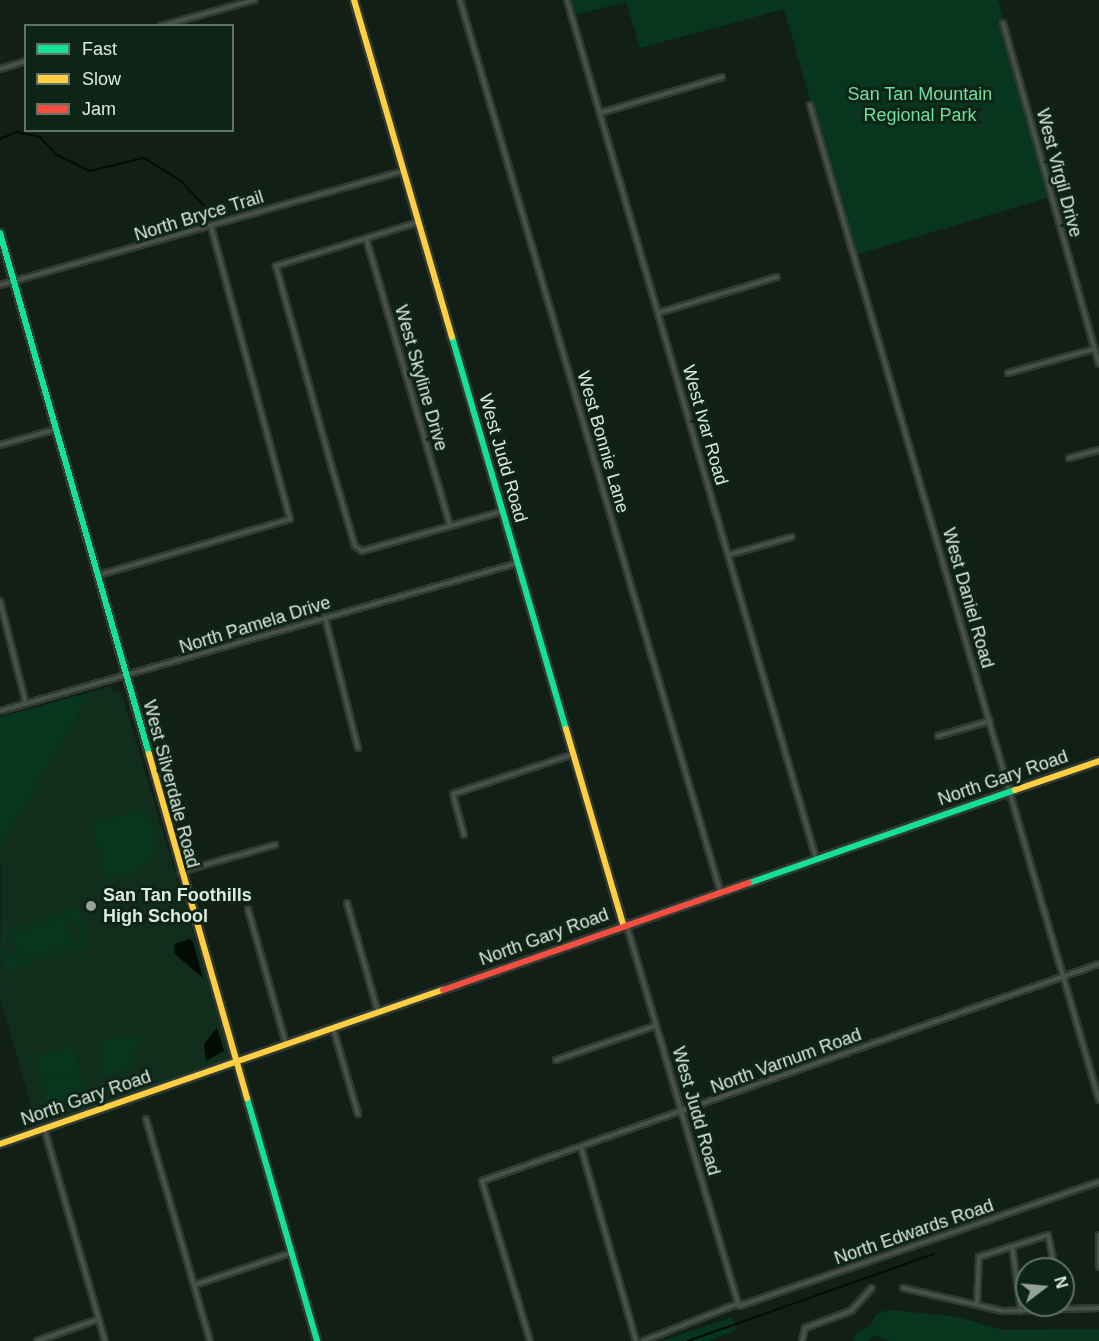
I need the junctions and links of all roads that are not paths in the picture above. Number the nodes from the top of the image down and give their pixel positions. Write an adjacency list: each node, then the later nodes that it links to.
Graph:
1 (254, 0): 6 (street)
2 (354, 0): 12 (street, West Judd Road)
3 (460, 0): 51 (street, West Bonnie Lane)
4 (567, 0): 11 (street, West Ivar Road)
5 (1003, 23): 22 (street, West Virgil Drive)
6 (168, 24)
7 (24, 62): 8 (street)
8 (0, 69)
9 (722, 77): 11 (street)
10 (810, 105): 41 (street, West Daniel Road)
11 (600, 113): 20 (street, West Ivar Road)
12 (404, 170): 13 (street, West Judd Road); 14 (street, North Bryce Trail)
13 (419, 222): 16 (street); 29 (street, West Judd Road)
14 (211, 226): 18 (street, North Bryce Trail); 34 (street)
15 (0, 233): 18 (street, West Silverdale Road)
16 (366, 238): 30 (street, West Skyline Drive); 30 (street)
17 (777, 277): 20 (street)
18 (17, 282): 19 (street, North Bryce Trail); 25 (street, West Silverdale Road)
19 (0, 285)
20 (658, 313): 32 (street, West Ivar Road)
21 (1099, 344): 22 (street)
22 (1094, 347): 23 (street, West Virgil Drive); 24 (street)
23 (1099, 364)
24 (1008, 373)
25 (58, 429): 26 (street); 34 (street, West Silverdale Road)
26 (0, 445)
27 (1099, 450): 28 (street)
28 (1069, 458)
29 (503, 511): 30 (street); 33 (street, West Judd Road)
30 (450, 526)
31 (792, 537): 32 (street)
32 (728, 555): 49 (street, West Ivar Road)
33 (518, 563): 37 (street, North Pamela Drive); 44 (street, West Judd Road)
34 (99, 575): 38 (street, West Silverdale Road)
35 (0, 601): 36 (street)
36 (0, 615): 39 (street)
37 (325, 617): 38 (street, North Pamela Drive); 43 (street)
38 (128, 677): 39 (street, North Pamela Drive); 50 (street, West Silverdale Road)
39 (26, 704): 40 (street, North Pamela Drive)
40 (0, 711)
41 (990, 721): 42 (street); 46 (street, West Daniel Road)
42 (938, 736)
43 (358, 748)
44 (574, 754): 47 (street); 54 (street, West Judd Road)
45 (1099, 761): 46 (street, North Gary Road)
46 (1011, 792): 49 (street, North Gary Road); 56 (street, West Daniel Road)
47 (464, 835)
48 (275, 845): 50 (street)
49 (816, 858): 51 (street, North Gary Road)
50 (180, 872): 62 (street, West Silverdale Road)
51 (720, 890): 54 (street, North Gary Road)
52 (347, 903): 57 (street)
53 (248, 909): 60 (street)
54 (625, 923): 57 (street, North Gary Road); 58 (street, West Judd Road)
55 (1099, 964): 56 (street, North Varnum Road)
56 (1064, 976): 63 (street, West Daniel Road); 64 (street, North Varnum Road)
57 (378, 1012): 59 (street, North Gary Road)
58 (656, 1026): 61 (street); 64 (street, West Judd Road)
59 (333, 1028): 60 (street, North Gary Road); 65 (street)
60 (286, 1045): 62 (street, North Gary Road)
61 (556, 1060)
62 (235, 1062): 67 (street, North Gary Road); 73 (street, West Silverdale Road)
63 (1099, 1100)
64 (681, 1113): 69 (street, North Varnum Road); 81 (street, West Judd Road)
65 (358, 1114)
66 (147, 1119): 77 (street)
67 (44, 1128): 68 (street, North Gary Road); 85 (street)
68 (0, 1144)
69 (581, 1147): 90 (street, North Varnum Road); 91 (street)
70 (1099, 1182): 81 (street, North Edwards Road)
71 (1099, 1235): 75 (street)
72 (1012, 1246): 74 (street); 76 (street); 80 (street)
73 (291, 1253): 77 (street); 89 (street, West Silverdale Road)
74 (1053, 1257)
75 (1099, 1267)
76 (1015, 1268)
77 (194, 1286): 88 (street)
78 (872, 1288): 93 (street)
79 (903, 1288): 80 (street)
80 (977, 1304): 84 (street)
81 (738, 1305): 92 (street, North Edwards Road)
82 (1075, 1307): 83 (street)
83 (1099, 1308)
84 (1015, 1310)
85 (99, 1319): 86 (street); 87 (street)
86 (37, 1341)
87 (105, 1341)
88 (210, 1341)
89 (317, 1341)
90 (530, 1341)
91 (636, 1341)
92 (643, 1341)
93 (802, 1341)

